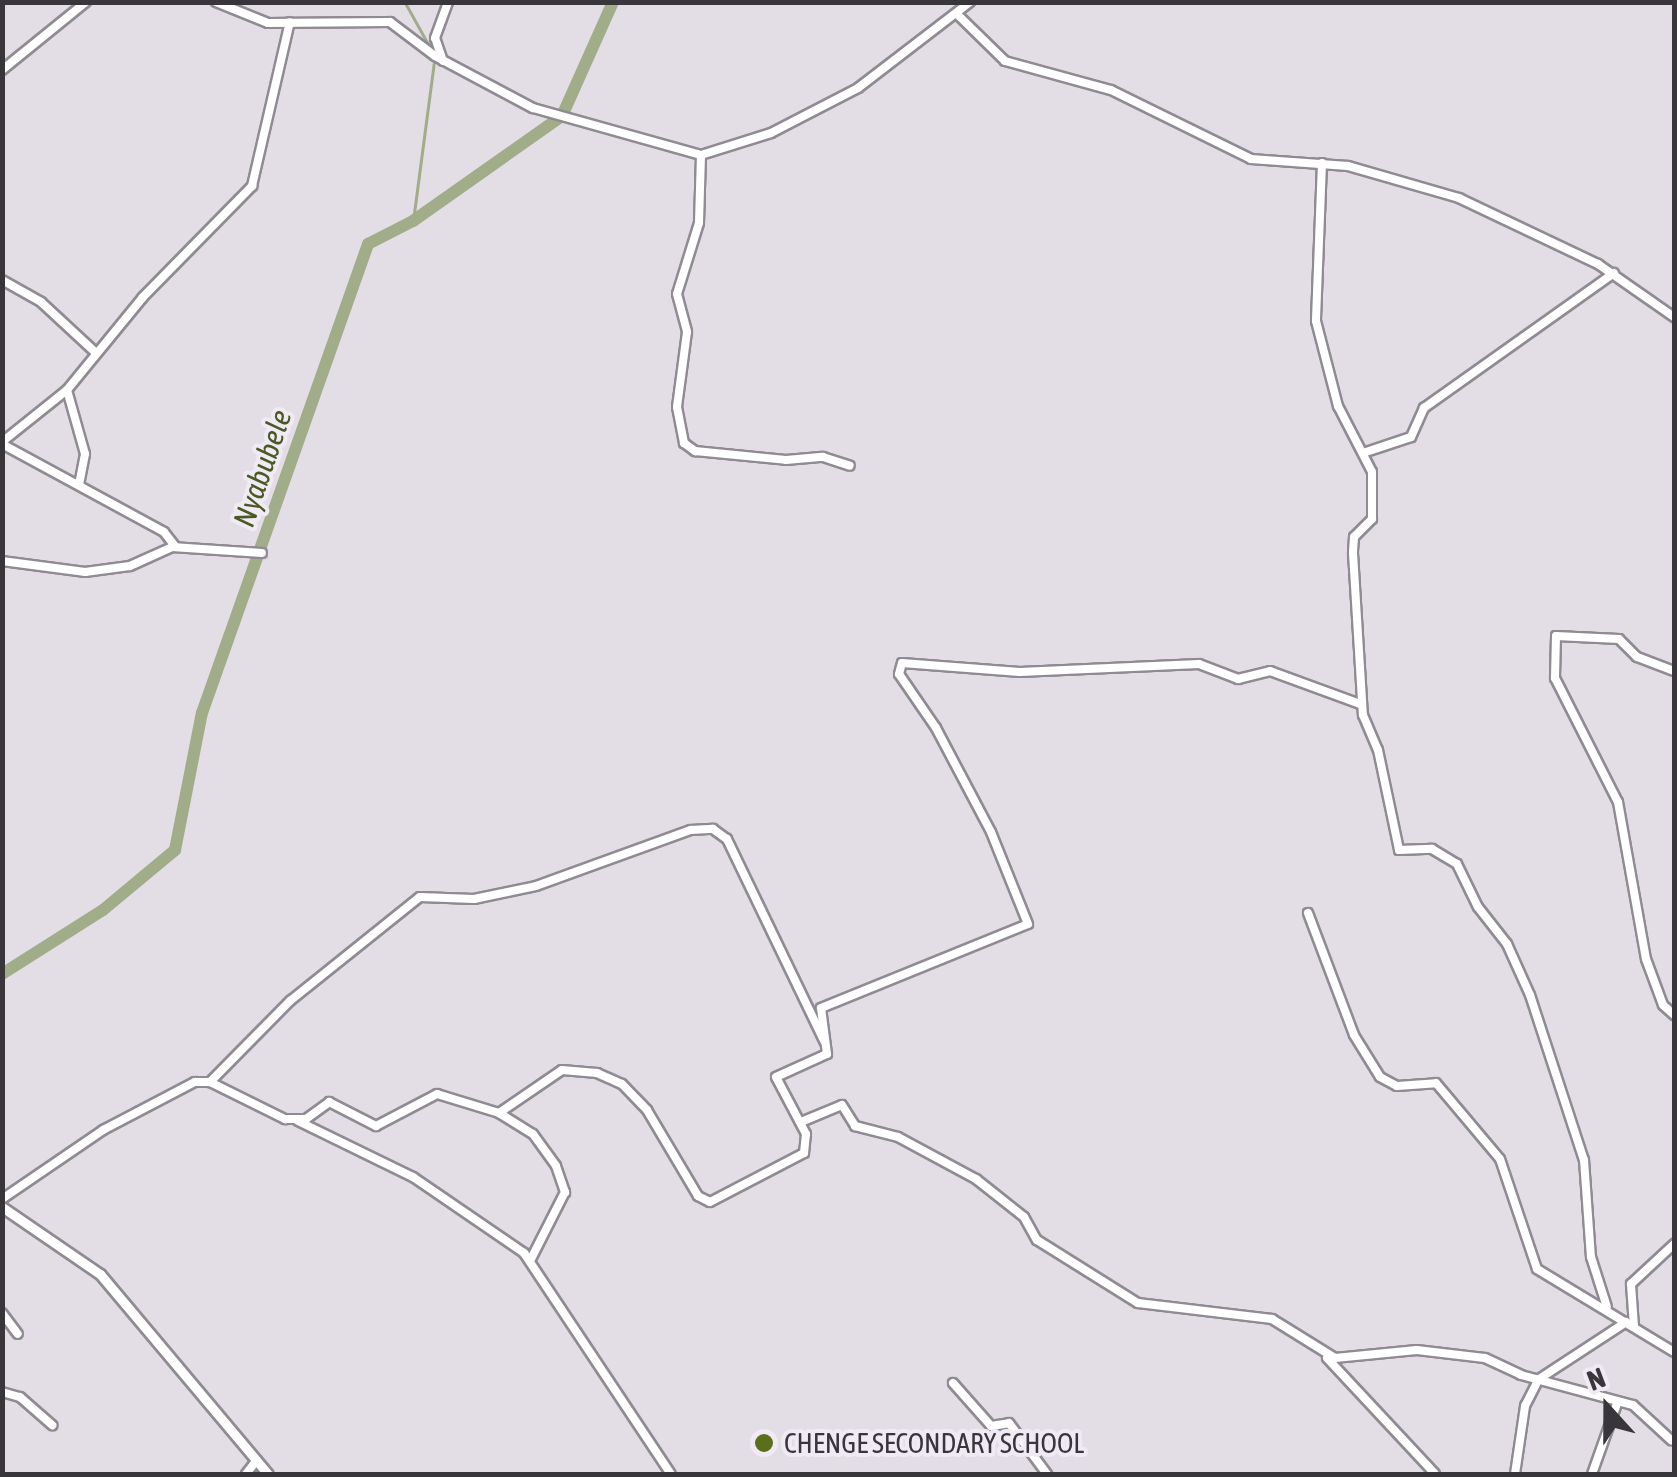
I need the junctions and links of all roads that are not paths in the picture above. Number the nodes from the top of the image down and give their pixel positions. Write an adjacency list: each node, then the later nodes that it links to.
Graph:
1 (216, 2): 6 (street)
2 (448, 2): 7 (street)
3 (970, 2): 5 (street)
4 (80, 5): 8 (street)
5 (957, 14): 9 (street); 10 (street)
6 (290, 22): 7 (street); 14 (street)
7 (443, 60): 9 (street)
8 (2, 70)
9 (701, 154): 18 (street)
10 (1322, 162): 11 (street); 17 (street)
11 (1614, 273): 13 (street); 17 (street)
12 (2, 280): 14 (street)
13 (1674, 317)
14 (95, 352): 15 (street)
15 (67, 390): 16 (street); 19 (street)
16 (2, 443): 19 (street)
17 (1366, 452): 24 (street)
18 (850, 466)
19 (79, 484): 20 (street)
20 (176, 546): 21 (street); 22 (street)
21 (262, 554)
22 (2, 562)
23 (1674, 671): 26 (street)
24 (1360, 704): 27 (street); 35 (street)
25 (1308, 914): 35 (street)
26 (1674, 1015)
27 (828, 1050): 28 (street); 31 (street)
28 (210, 1082): 30 (street); 32 (street)
29 (499, 1113): 30 (street); 31 (street); 34 (street)
30 (298, 1121): 34 (street)
31 (801, 1122): 40 (street)
32 (2, 1203): 47 (street)
33 (1674, 1244): 37 (street)
34 (531, 1260): 50 (street)
35 (1607, 1307): 37 (street)
36 (2, 1313): 38 (street)
37 (1630, 1324): 39 (street); 41 (street)
38 (18, 1334)
39 (1674, 1352)
40 (1324, 1355): 41 (street); 52 (street)
41 (1539, 1379): 44 (street); 53 (street)
42 (954, 1382): 51 (street)
43 (2, 1392): 45 (street)
44 (1618, 1400): 46 (street); 54 (street)
45 (52, 1425)
46 (1671, 1440)
47 (256, 1461): 48 (street); 49 (street)
48 (246, 1474)
49 (268, 1474)
50 (671, 1474)
51 (1047, 1474)
52 (1434, 1474)
53 (1515, 1474)
54 (1592, 1474)

